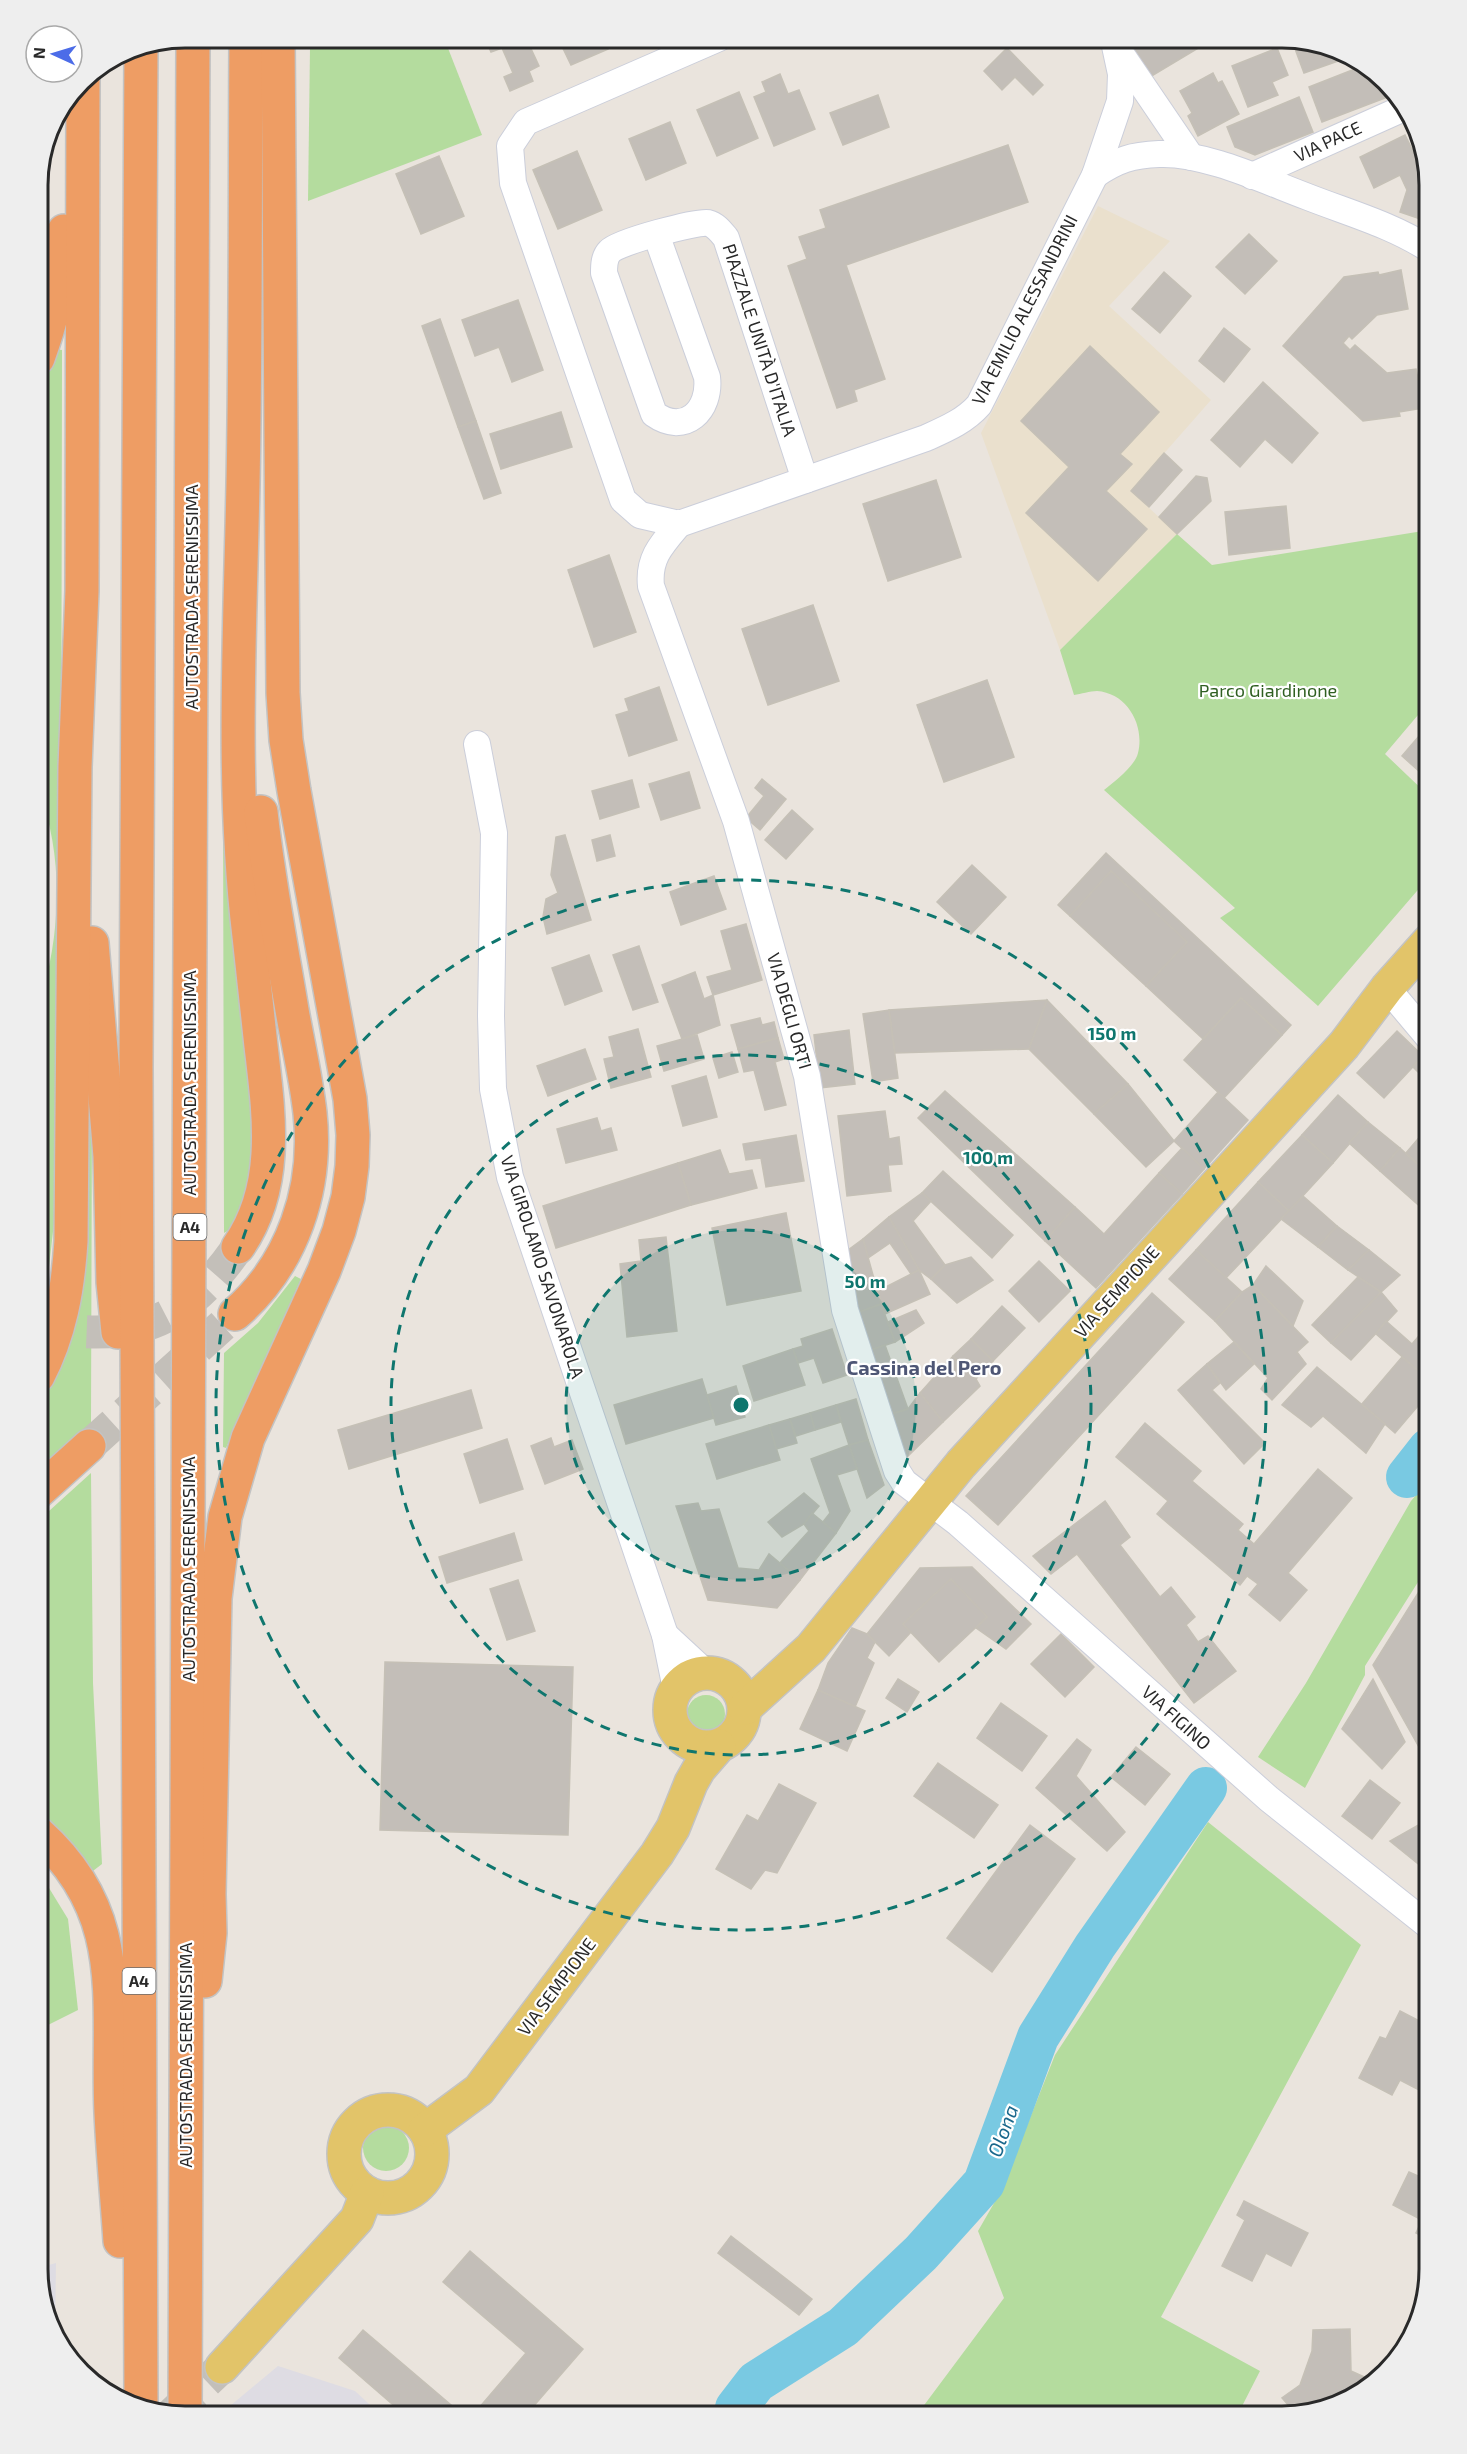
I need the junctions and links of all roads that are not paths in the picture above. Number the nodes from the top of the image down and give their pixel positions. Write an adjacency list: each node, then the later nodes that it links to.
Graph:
1 (193, 48): 43 (highway, AUTOSTRADA SERENISSIMA / A4)
2 (246, 48): 17 (highway)
3 (278, 48): 43 (highway, A4)
4 (696, 48): 19 (street)
5 (1114, 48): 12 (street, VIA EMILIO ALESSANDRINI)
6 (1117, 48): 11 (street)
7 (141, 55): 31 (highway, A4)
8 (83, 94): 20 (highway)
9 (1397, 111): 13 (street, VIA PACE)
10 (66, 118): 16 (highway)
11 (1191, 157): 12 (street); 13 (street)
12 (1095, 175): 18 (street, VIA EMILIO ALESSANDRINI)
13 (1252, 176): 15 (street)
14 (656, 234): 14 (street, PIAZZALE UNITÀ D'ITALIA); 18 (street, PIAZZALE UNITÀ D'ITALIA)
15 (1419, 242)
16 (48, 324)
17 (245, 414): 25 (highway); 26 (highway)
18 (805, 480): 19 (street, VIA EMILIO ALESSANDRINI)
19 (679, 524): 30 (street, VIA DEGLI ORTI)
20 (82, 591): 27 (highway); 31 (highway)
21 (477, 744): 32 (street, VIA GIROLAMO SAVONAROLA)
22 (1419, 953): 23 (main road, VIA SEMPIONE)
23 (1387, 988): 24 (street); 30 (main road, VIA SEMPIONE)
24 (1419, 1025)
25 (238, 1247)
26 (235, 1314)
27 (48, 1355)
28 (89, 1446): 29 (highway)
29 (48, 1483)
30 (930, 1502): 33 (main road, VIA SEMPIONE); 41 (street, VIA FIGINO)
31 (138, 1558): 47 (highway, A4)
32 (665, 1635): 34 (street, VIA GIROLAMO SAVONAROLA); 35 (street, VIA GIROLAMO SAVONAROLA)
33 (811, 1648): 34 (main road, VIA SEMPIONE); 36 (main road, VIA SEMPIONE)
34 (716, 1675): 35 (main road); 36 (main road)
35 (676, 1689): 37 (main road)
36 (745, 1708): 38 (main road)
37 (677, 1732): 38 (main road); 39 (main road, VIA SEMPIONE)
38 (719, 1746): 39 (main road, VIA SEMPIONE)
39 (673, 1828): 42 (main road, VIA SEMPIONE)
40 (48, 1843): 46 (highway)
41 (1419, 1917)
42 (425, 2130): 44 (main road); 44 (main road)
43 (186, 2152): 48 (highway, AUTOSTRADA SERENISSIMA / A4)
44 (367, 2193): 45 (main road)
45 (222, 2367)
46 (133, 2396)
47 (141, 2399)
48 (185, 2406)

